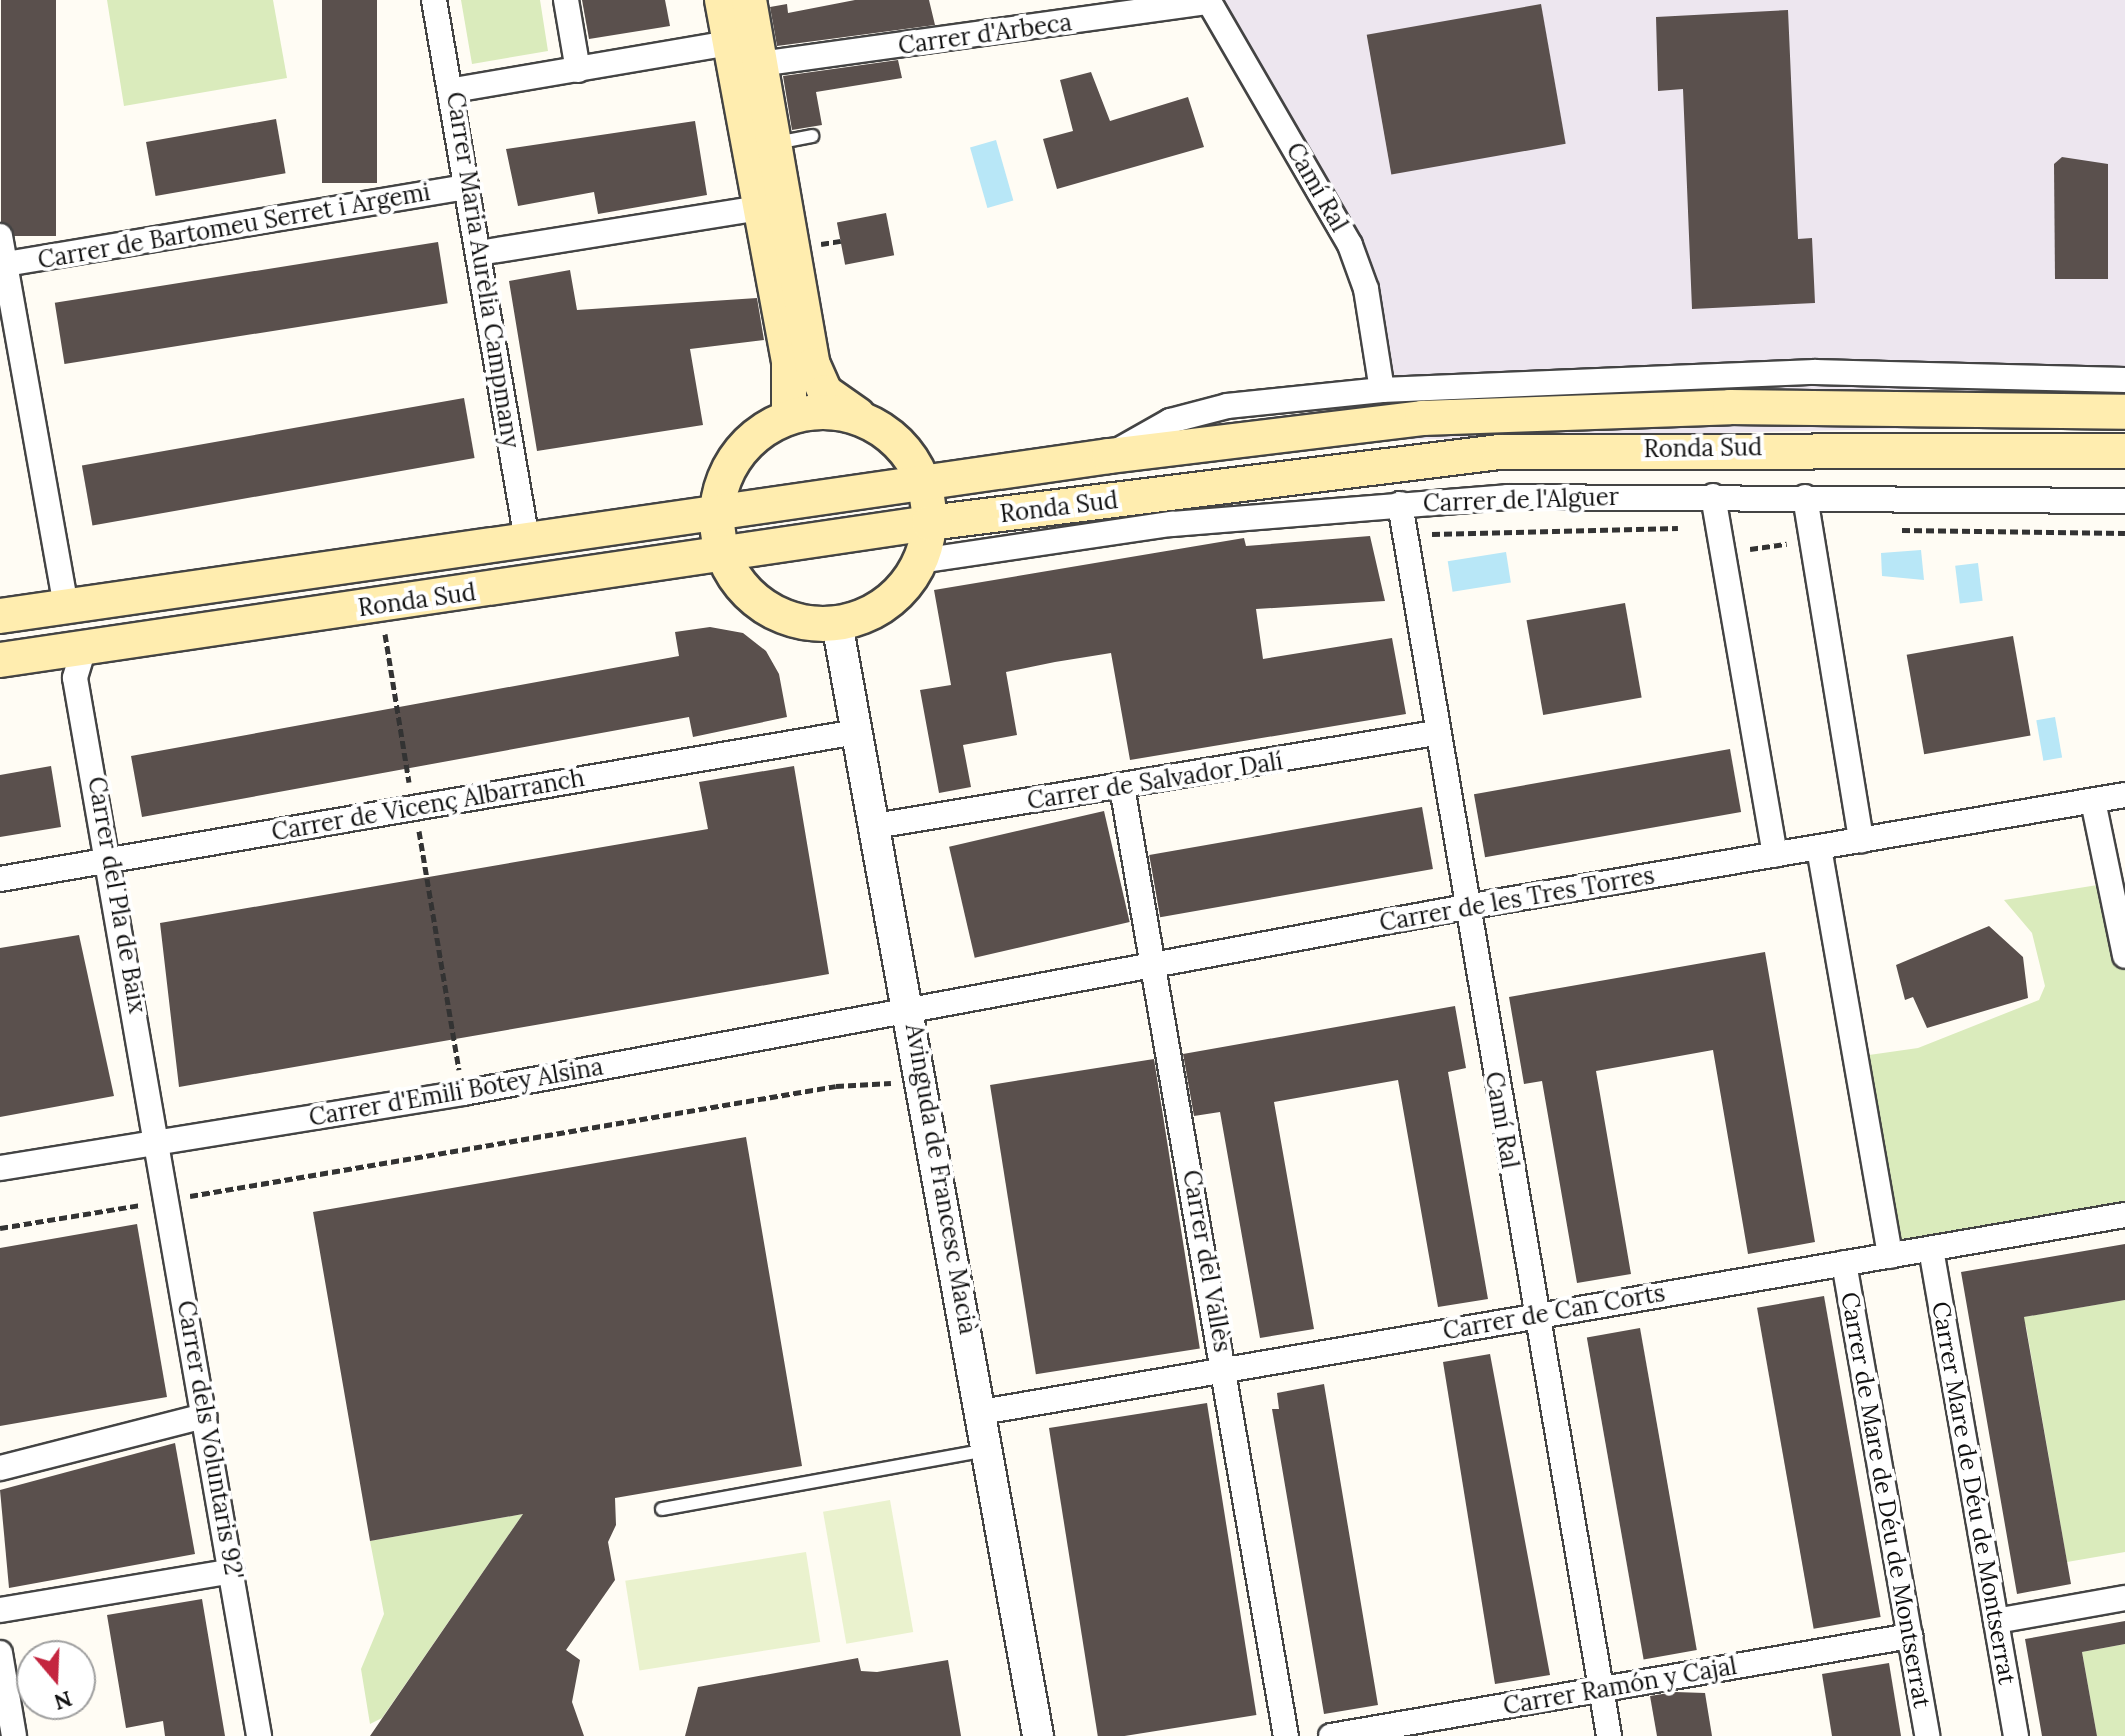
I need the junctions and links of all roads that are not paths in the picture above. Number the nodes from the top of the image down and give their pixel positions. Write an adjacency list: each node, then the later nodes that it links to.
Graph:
1 (434, 0): 9 (street, Carrer Maria Aurèlia Campmany)
2 (566, 0): 8 (street)
3 (722, 0): 6 (main road)
4 (749, 0): 7 (main road)
5 (1209, 1): 7 (street, Carrer d'Arbeca); 18 (street, Camí Ral)
6 (730, 43): 8 (street); 13 (main road)
7 (760, 64): 11 (main road)
8 (578, 70): 9 (street)
9 (454, 90): 12 (street, Carrer Maria Aurèlia Campmany)
10 (812, 136): 11 (lane)
11 (774, 144): 21 (main road)
12 (467, 187): 15 (street, Carrer Maria Aurèlia Campmany); 16 (street, Carrer de Bartomeu Serret i Argemi)
13 (760, 208): 15 (street); 20 (main road)
14 (0, 236): 16 (street)
15 (479, 253): 31 (street, Carrer Maria Aurèlia Campmany)
16 (2, 265): 34 (street)
17 (2125, 380): 18 (street)
18 (1382, 390): 23 (street)
19 (2125, 412): 23 (main road, Ronda Sud)
20 (789, 416): 21 (main road); 29 (main road)
21 (868, 423): 24 (main road)
22 (2125, 451): 30 (main road, Ronda Sud)
23 (1109, 456): 24 (main road, Ronda Sud)
24 (924, 483): 29 (main road, Ronda Sud); 30 (main road)
25 (1713, 496): 26 (street, Carrer de l'Alguer); 28 (street, Carrer de l'Alguer); 47 (street)
26 (1805, 497): 27 (street, Carrer de l'Alguer); 45 (street)
27 (2125, 501)
28 (1400, 504): 33 (street, Carrer de l'Alguer); 40 (street, Camí Ral)
29 (717, 510): 31 (main road, Ronda Sud); 32 (main road)
30 (929, 523): 32 (main road, Ronda Sud); 33 (main road)
31 (527, 540): 34 (main road, Ronda Sud)
32 (722, 554): 36 (main road); 37 (main road, Ronda Sud)
33 (920, 561): 36 (main road)
34 (66, 606): 35 (main road, Ronda Sud)
35 (0, 616)
36 (837, 623): 39 (street, Avinguda de Francesc Macià)
37 (84, 648): 38 (main road, Ronda Sud); 48 (street, Carrer del Pla de Baix)
38 (0, 660)
39 (856, 732): 44 (street, Avinguda de Francesc Macià); 48 (street, Carrer de Vicenç Albarranch)
40 (1435, 733): 41 (street, Carrer de Salvador Dalí); 50 (street, Camí Ral)
41 (1122, 787): 44 (street, Carrer de Salvador Dalí); 52 (street, Carrer del Vallès)
42 (2125, 795): 43 (street, Carrer de les Tres Torres)
43 (2093, 801): 45 (street, Carrer de les Tres Torres); 51 (street)
44 (875, 826): 53 (street, Avinguda de Francesc Macià)
45 (1861, 840): 46 (street, Carrer de les Tres Torres)
46 (1819, 848): 47 (street, Carrer de les Tres Torres); 58 (street)
47 (1775, 855): 50 (street, Carrer de les Tres Torres)
48 (111, 860): 49 (street, Carrer de Vicenç Albarranch); 54 (street, Carrer del Pla de Baix)
49 (0, 879)
50 (1466, 907): 52 (street, Carrer de les Tres Torres); 60 (street, Camí Ral)
51 (2125, 956)
52 (1153, 964): 53 (street, Carrer de les Tres Torres); 61 (street, Carrer del Vallès)
53 (911, 1010): 54 (street, Carrer d'Emili Botey Alsina); 62 (street, Avinguda de Francesc Macià)
54 (161, 1144): 55 (street, Carrer d'Emili Botey Alsina); 63 (street, Carrer dels Voluntaris 92')
55 (0, 1168)
56 (2125, 1215): 57 (street, Carrer de Can Corts)
57 (1931, 1249): 58 (street, Carrer de Can Corts); 70 (street, Carrer Mare de Déu de Montserrat)
58 (1890, 1256): 59 (street, Carrer de Can Corts)
59 (1844, 1263): 60 (street, Carrer de Can Corts); 71 (street, Carrer de Mare de Déu de Montserrat)
60 (1536, 1315): 61 (street, Carrer de Can Corts); 73 (street, Camí Ral)
61 (1226, 1370): 62 (street, Carrer de Can Corts); 78 (street, Carrer del Vallès)
62 (982, 1412): 64 (street, Avinguda de Francesc Macià)
63 (204, 1416): 65 (street); 67 (street, Carrer dels Voluntaris 92')
64 (990, 1450): 66 (lane); 77 (street, Avinguda de Francesc Macià)
65 (0, 1468)
66 (662, 1509)
67 (232, 1571): 69 (street); 76 (street, Carrer dels Voluntaris 92')
68 (2125, 1598): 70 (street)
69 (0, 1610)
70 (1996, 1621): 82 (street, Carrer Mare de Déu de Montserrat)
71 (1910, 1636): 73 (street, Carrer Ramón y Cajal); 81 (street, Carrer de Mare de Déu de Montserrat)
72 (0, 1653): 75 (street)
73 (1601, 1689): 74 (street, Carrer Ramón y Cajal); 80 (street, Camí Ral)
74 (1418, 1728): 79 (street, Carrer Ramón y Cajal)
75 (14, 1736)
76 (259, 1736)
77 (1038, 1736)
78 (1286, 1736)
79 (1331, 1736)
80 (1609, 1736)
81 (1927, 1736)
82 (2016, 1736)

